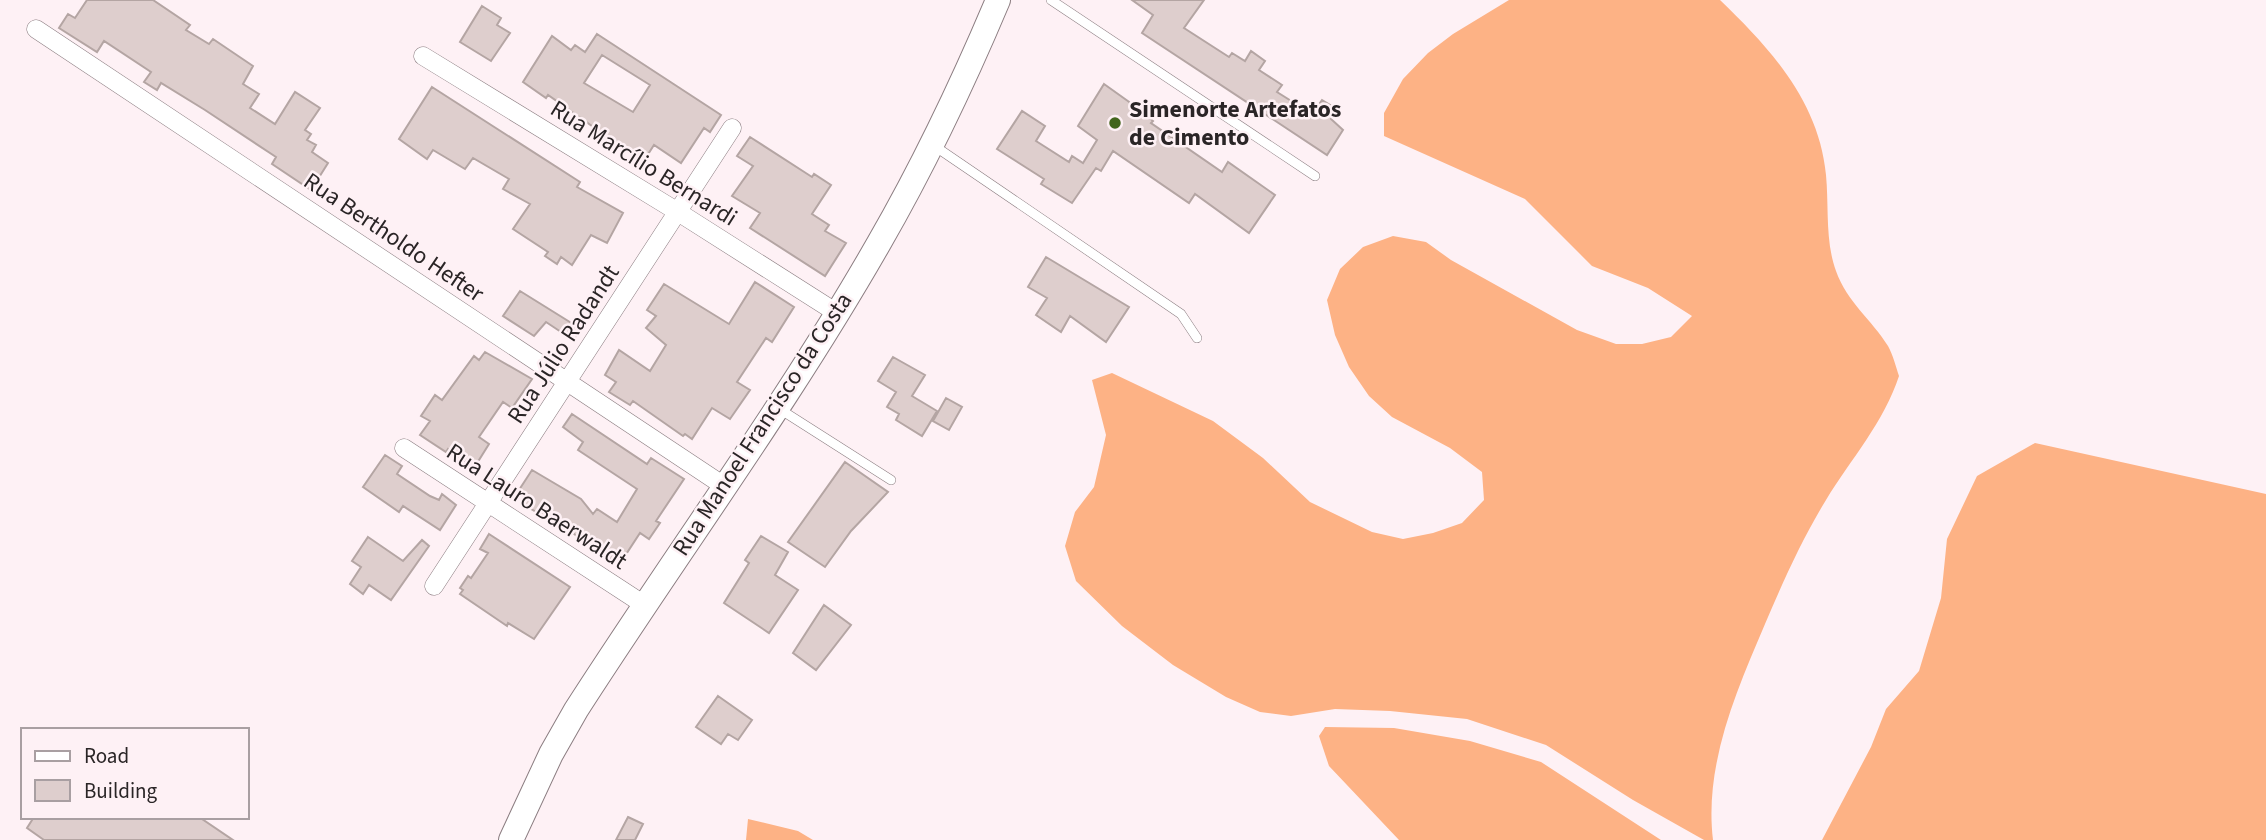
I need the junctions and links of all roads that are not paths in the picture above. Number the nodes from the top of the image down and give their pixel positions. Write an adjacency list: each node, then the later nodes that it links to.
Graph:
1 (998, 0): 6 (main road, Rua Manoel Francisco da Costa)
2 (1051, 0): 7 (lane)
3 (36, 29): 11 (street, Rua Bertholdo Hefter)
4 (423, 56): 8 (street, Rua Marcílio Bernardi)
5 (732, 128): 8 (street, Rua Júlio Radandt)
6 (932, 144): 9 (main road, Rua Manoel Francisco da Costa); 10 (lane)
7 (1315, 176)
8 (678, 212): 9 (street, Rua Marcílio Bernardi); 11 (street, Rua Júlio Radandt)
9 (837, 313): 12 (main road, Rua Manoel Francisco da Costa)
10 (1197, 338)
11 (567, 381): 15 (street, Rua Bertholdo Hefter); 16 (street, Rua Júlio Radandt)
12 (777, 407): 14 (lane); 15 (main road, Rua Manoel Francisco da Costa)
13 (404, 448): 16 (street, Rua Lauro Baerwaldt)
14 (891, 480)
15 (724, 486): 18 (main road, Rua Manoel Francisco da Costa)
16 (488, 503): 17 (street, Rua Júlio Radandt); 18 (street, Rua Lauro Baerwaldt)
17 (434, 586)
18 (643, 604): 19 (main road, Rua Manoel Francisco da Costa)
19 (512, 840)

